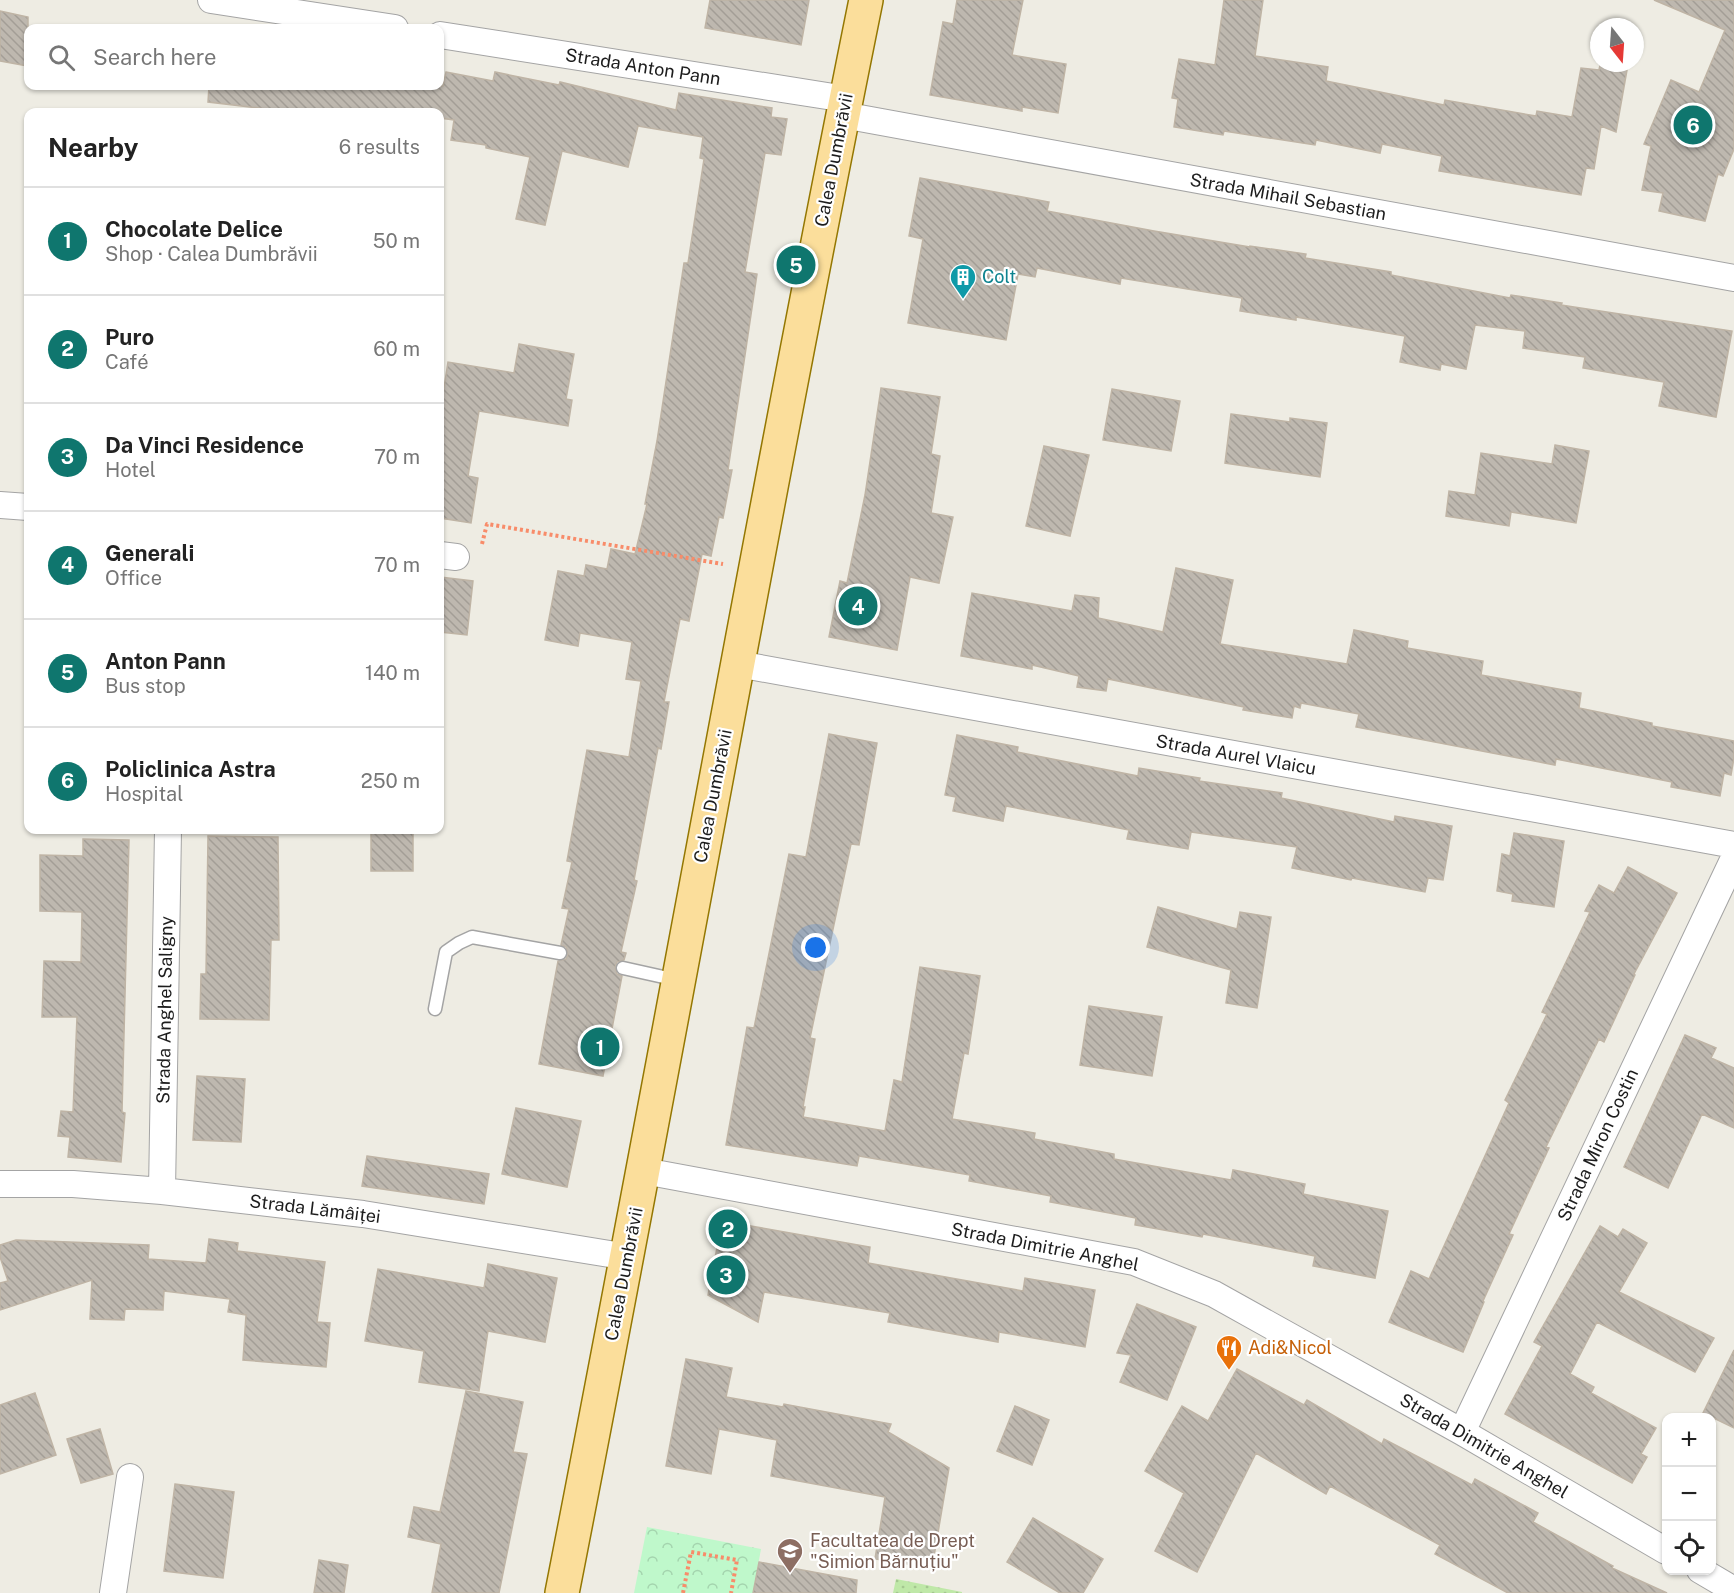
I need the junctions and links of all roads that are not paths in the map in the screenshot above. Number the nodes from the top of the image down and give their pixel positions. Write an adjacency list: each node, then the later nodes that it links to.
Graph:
1 (211, 0): 3 (street)
2 (866, 0): 5 (main road, Calea Dumbrăvii)
3 (368, 24)
4 (444, 36): 5 (street, Strada Anton Pann)
5 (844, 107): 6 (street, Strada Mihail Sebastian); 9 (main road, Calea Dumbrăvii)
6 (1734, 278)
7 (0, 505): 8 (street)
8 (24, 507)
9 (738, 664): 11 (street, Strada Aurel Vlaicu); 15 (main road, Calea Dumbrăvii)
10 (168, 834): 19 (street, Strada Anghel Saligny)
11 (1734, 845)
12 (1734, 858): 21 (street, Strada Miron Costin)
13 (560, 953): 16 (lane)
14 (623, 968): 15 (lane)
15 (678, 980): 17 (main road, Calea Dumbrăvii)
16 (435, 1009)
17 (644, 1171): 20 (main road, Calea Dumbrăvii); 21 (street, Strada Dimitrie Anghel)
18 (0, 1184): 19 (street, Strada Lămâiței)
19 (162, 1191): 20 (street, Strada Lămâiței)
20 (628, 1257): 27 (main road, Calea Dumbrăvii)
21 (1462, 1432): 23 (street, Strada Dimitrie Anghel)
22 (130, 1476): 26 (street)
23 (1662, 1549)
24 (1708, 1575): 25 (street)
25 (1734, 1590)
26 (113, 1593)
27 (562, 1593)

